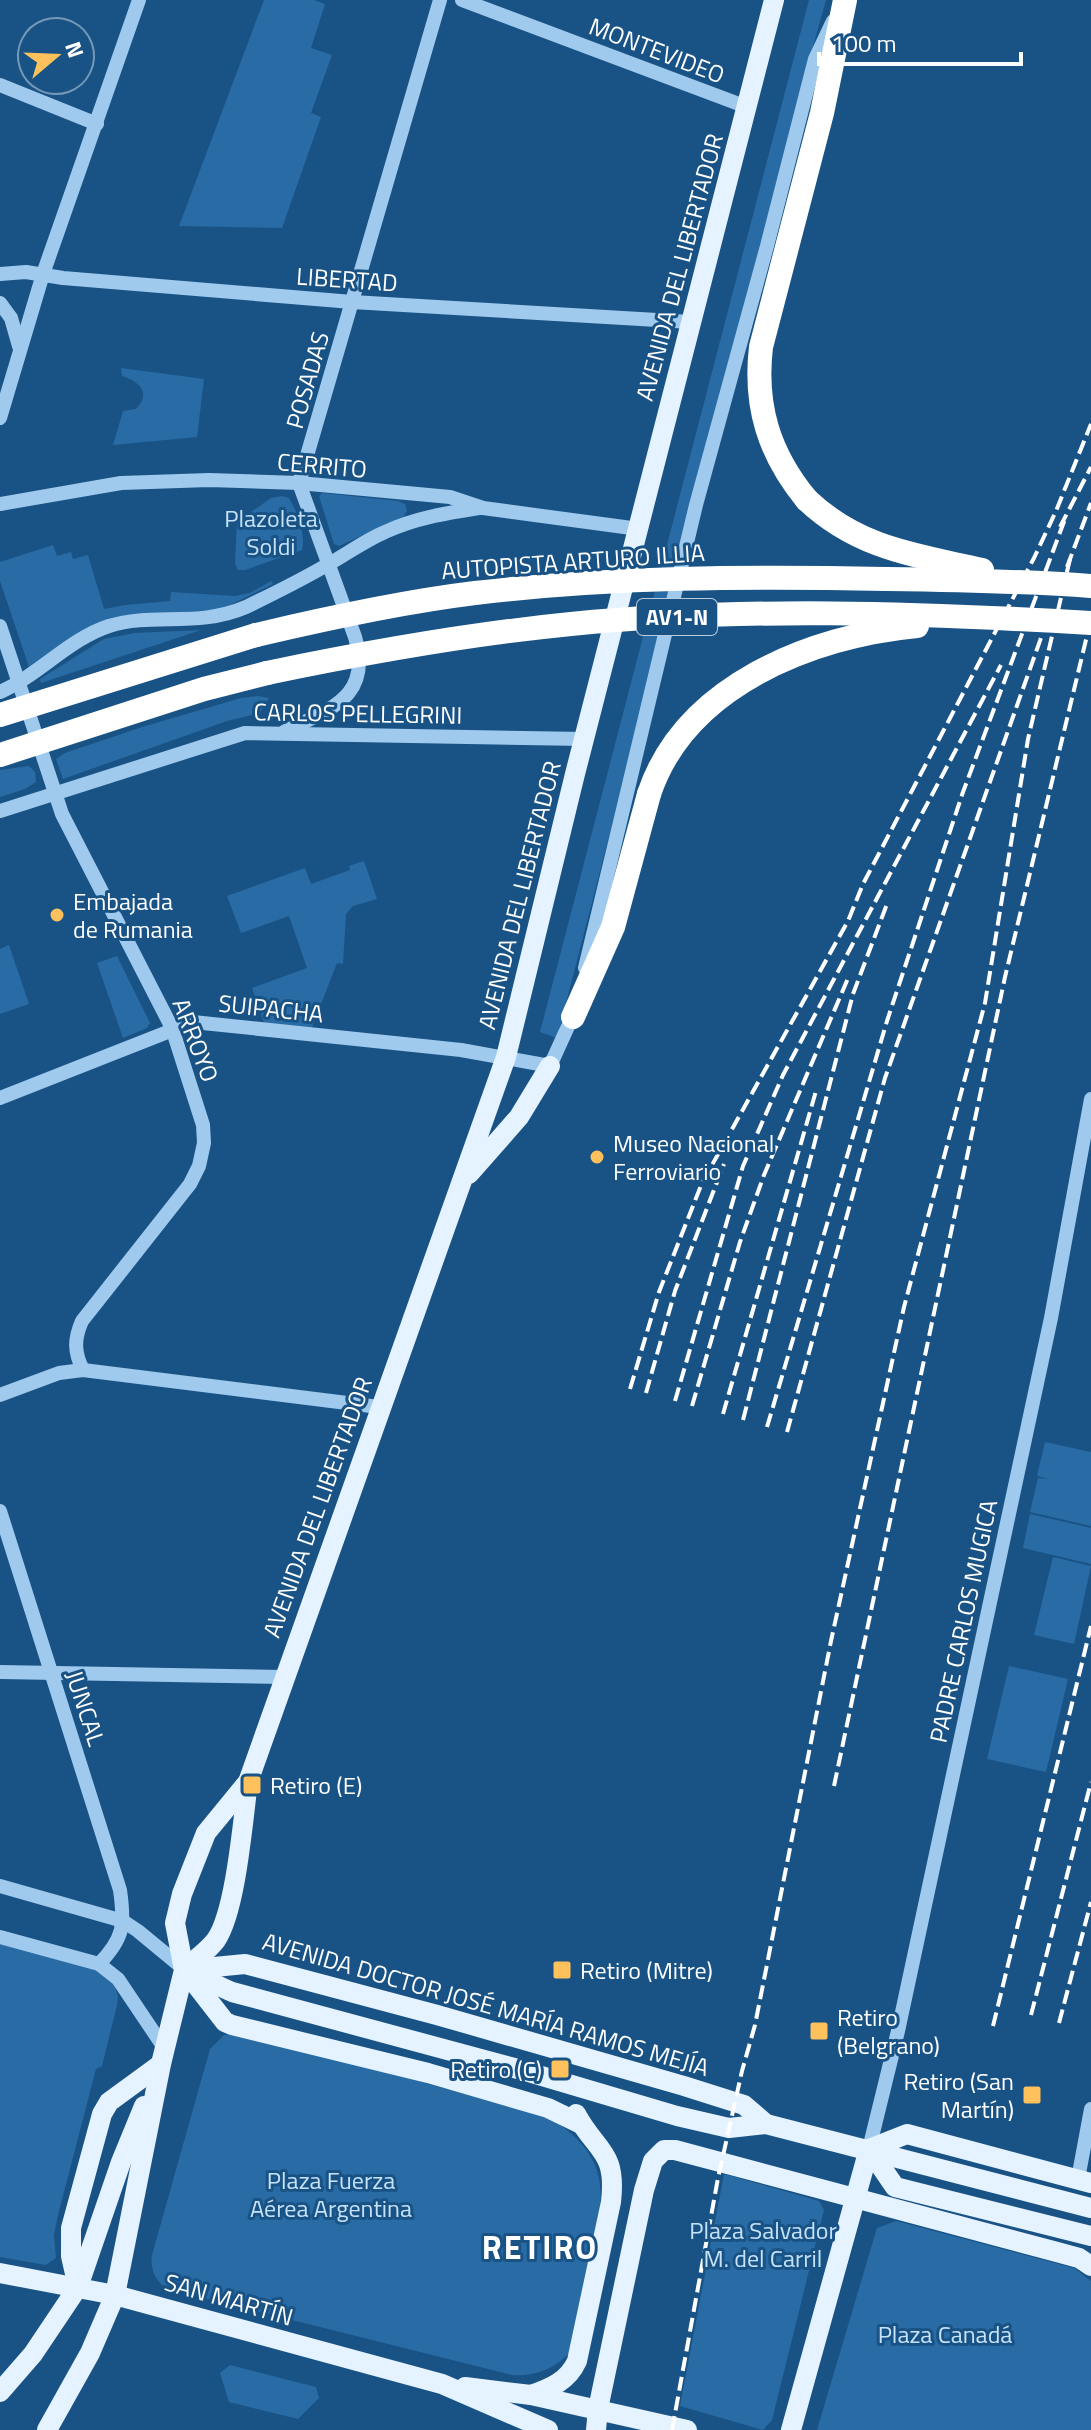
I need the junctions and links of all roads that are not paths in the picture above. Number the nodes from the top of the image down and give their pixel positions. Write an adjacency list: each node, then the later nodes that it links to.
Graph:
1 (139, 0): 8 (street)
2 (440, 0): 11 (street, POSADAS)
3 (462, 0): 7 (street, MONTEVIDEO)
4 (774, 0): 7 (main road, AVENIDA DEL LIBERTADOR)
5 (844, 0): 21 (highway, bridge); 36 (street)
6 (0, 85): 8 (street)
7 (747, 107): 13 (main road, AVENIDA DEL LIBERTADOR)
8 (97, 124): 10 (street)
9 (0, 274): 10 (street, LIBERTAD)
10 (43, 274): 11 (street, LIBERTAD); 14 (street)
11 (352, 302): 13 (street, LIBERTAD); 16 (street, POSADAS)
12 (0, 303): 14 (street)
13 (691, 322): 19 (main road, AVENIDA DEL LIBERTADOR)
14 (20, 350): 15 (street)
15 (0, 418)
16 (299, 483): 17 (street, CERRITO); 18 (street, CERRITO); 20 (street)
17 (0, 504)
18 (483, 508): 19 (street, CERRITO); 20 (street)
19 (639, 529): 31 (main road, AVENIDA DEL LIBERTADOR)
20 (328, 565): 26 (street); 30 (street)
21 (1036, 582): 22 (highway, AUTOPISTA ARTURO ILLIA / AV1-N, bridge); 28 (highway, AUTOPISTA ARTURO ILLIA / AV1-N, bridge)
22 (1091, 586)
23 (1035, 620): 24 (highway, AV1-N, bridge); 32 (highway, AV1-N, bridge); 36 (highway, bridge)
24 (1091, 623)
25 (0, 626): 26 (street, ARROYO)
26 (18, 684): 27 (street); 28 (street, ARROYO)
27 (0, 692)
28 (26, 708): 29 (highway, AUTOPISTA ARTURO ILLIA); 32 (street, ARROYO)
29 (0, 715)
30 (284, 732): 31 (street, CARLOS PELLEGRINI); 34 (street, CARLOS PELLEGRINI)
31 (584, 739): 38 (main road, AVENIDA DEL LIBERTADOR)
32 (37, 744): 33 (highway); 34 (street, ARROYO)
33 (0, 755)
34 (55, 795): 35 (street, CARLOS PELLEGRINI); 37 (street, ARROYO)
35 (0, 811)
36 (573, 1017): 39 (street)
37 (172, 1028): 38 (street, SUIPACHA); 40 (street, SUIPACHA); 43 (street, ARROYO)
38 (506, 1057): 39 (street, SUIPACHA); 42 (main road, AVENIDA DEL LIBERTADOR)
39 (550, 1066): 42 (main road)
40 (0, 1098)
41 (1091, 1099): 62 (street, PADRE CARLOS MUGICA)
42 (464, 1180): 45 (main road, AVENIDA DEL LIBERTADOR)
43 (83, 1370): 44 (street); 45 (street)
44 (0, 1395)
45 (379, 1407): 49 (main road, AVENIDA DEL LIBERTADOR)
46 (0, 1511): 48 (street, JUNCAL)
47 (0, 1672): 48 (street)
48 (52, 1672): 49 (street); 52 (street, JUNCAL)
49 (284, 1677): 50 (main road, AVENIDA DEL LIBERTADOR)
50 (248, 1782): 55 (main road, AVENIDA DEL LIBERTADOR); 55 (main road, AVENIDA DEL LIBERTADOR)
51 (0, 1886): 52 (street)
52 (123, 1921): 54 (street); 55 (street)
53 (0, 1937): 54 (street)
54 (99, 1964): 56 (street)
55 (184, 1970): 56 (main road, AVENIDA DEL LIBERTADOR); 57 (main road, AVENIDA DOCTOR JOSÉ MARÍA RAMOS MEJÍA); 58 (main road); 61 (main road, AVENIDA DOCTOR JOSÉ MARÍA RAMOS MEJÍA)
56 (163, 2057): 69 (main road, AVENIDA DEL LIBERTADOR); 69 (main road); 70 (main road, AVENIDA DEL LIBERTADOR)
57 (567, 2084): 58 (main road); 60 (main road); 61 (main road, AVENIDA DOCTOR JOSÉ MARÍA RAMOS MEJÍA)
58 (536, 2105): 60 (main road)
59 (1091, 2109): 63 (street)
60 (581, 2124): 71 (main road)
61 (766, 2124): 62 (main road, AVENIDA DOCTOR JOSÉ MARÍA RAMOS MEJÍA)
62 (869, 2149): 63 (main road); 64 (main road); 65 (main road, AVENIDA DOCTOR JOSÉ MARÍA RAMOS MEJÍA); 66 (main road)
63 (1084, 2181)
64 (855, 2198): 67 (main road); 75 (main road); 81 (main road)
65 (1091, 2208)
66 (1091, 2236)
67 (1091, 2265)
68 (0, 2273): 69 (main road, SAN MARTÍN)
69 (78, 2287): 70 (main road, SAN MARTÍN); 73 (main road, AVENIDA DEL LIBERTADOR)
70 (115, 2295): 72 (main road, SAN MARTÍN); 77 (main road, AVENIDA DEL LIBERTADOR)
71 (583, 2339): 74 (main road); 75 (main road)
72 (442, 2384): 74 (main road, SAN MARTÍN); 78 (main road, SAN MARTÍN)
73 (0, 2392)
74 (531, 2395): 75 (main road, SAN MARTÍN)
75 (598, 2409): 76 (main road, SAN MARTÍN); 79 (main road)
76 (661, 2427): 80 (main road, SAN MARTÍN)
77 (47, 2430)
78 (548, 2430)
79 (596, 2430)
80 (687, 2430)
81 (791, 2430)

